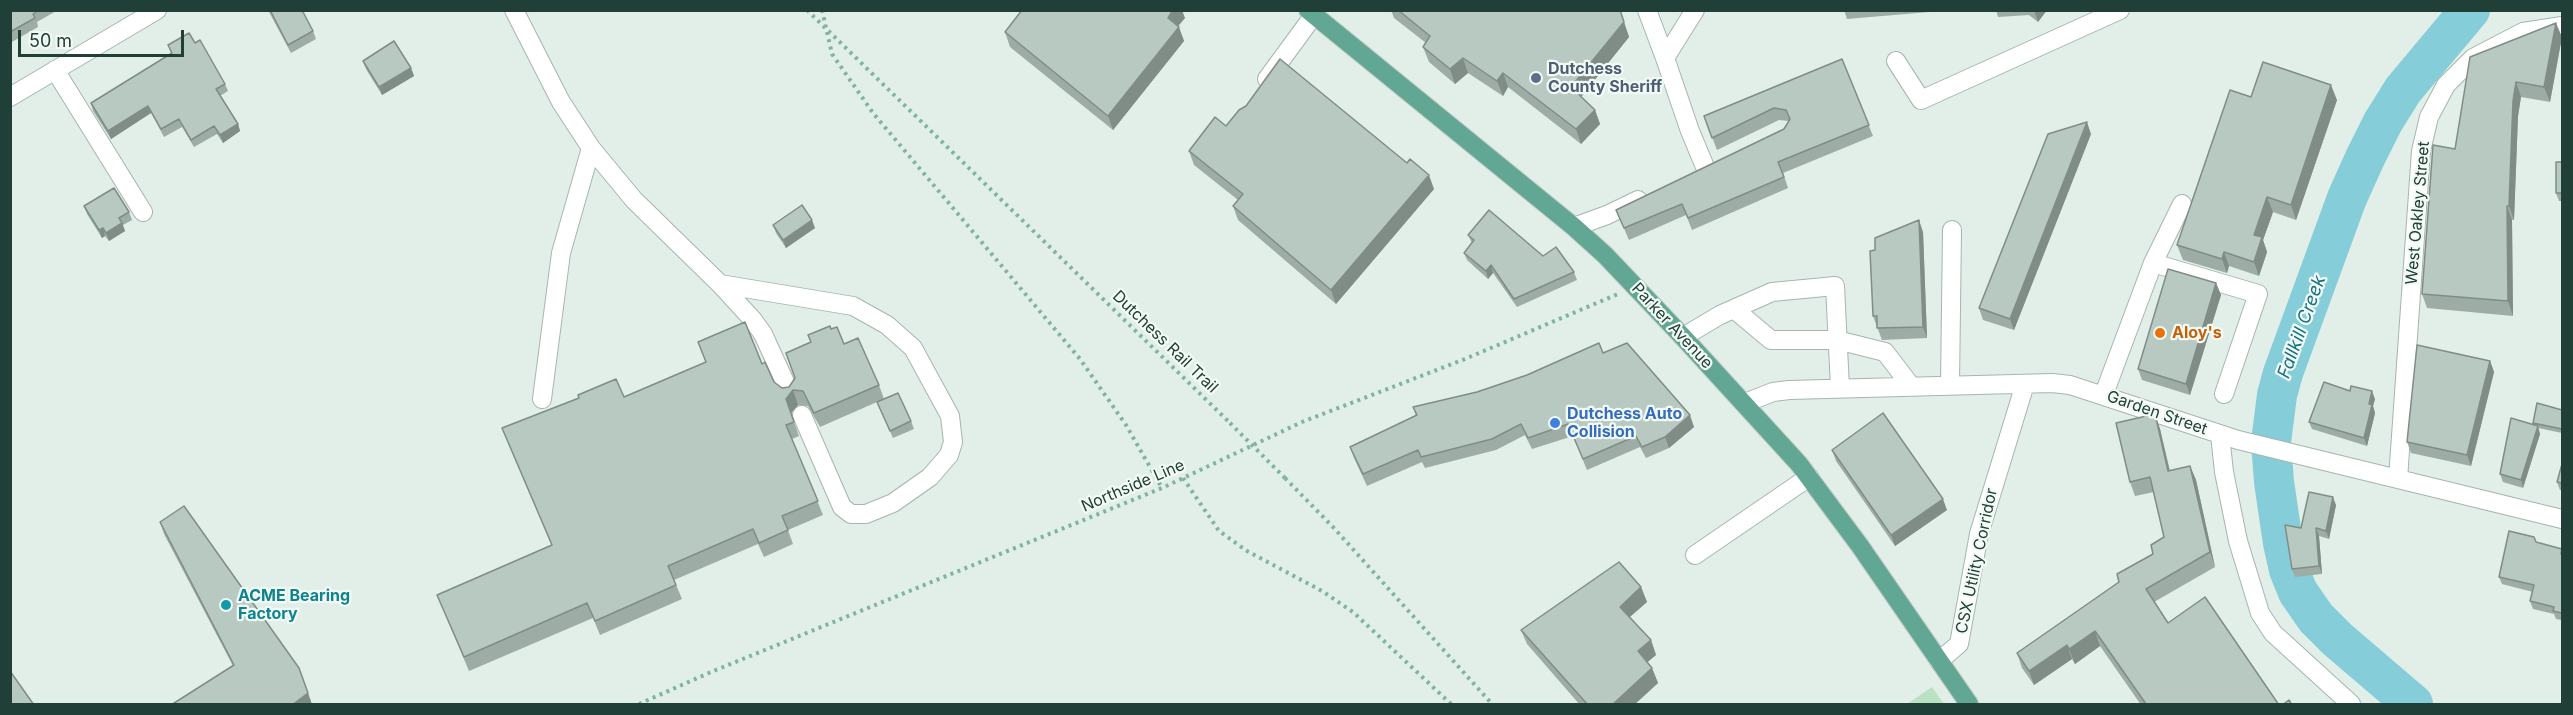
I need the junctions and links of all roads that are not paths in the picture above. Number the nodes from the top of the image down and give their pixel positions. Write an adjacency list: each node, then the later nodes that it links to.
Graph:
1 (156, 10): 10 (street)
2 (514, 10): 13 (street)
3 (1647, 10): 8 (street)
4 (1695, 10): 8 (street)
5 (2120, 10): 9 (street)
6 (1311, 13): 11 (street); 20 (main road, Parker Avenue)
7 (2562, 26): 39 (street, West Oakley Street)
8 (1665, 58): 15 (street)
9 (1896, 61)
10 (55, 70): 12 (street); 19 (street)
11 (1255, 95)
12 (10, 97)
13 (591, 148): 23 (street); 34 (street)
14 (1725, 158): 15 (street)
15 (1705, 167): 16 (street)
16 (1686, 177)
17 (1656, 191): 20 (street)
18 (2182, 204): 22 (street)
19 (143, 212)
20 (1574, 227): 25 (main road, Parker Avenue)
21 (1953, 230): 28 (street)
22 (2153, 263): 32 (street); 33 (street)
23 (720, 284): 31 (street); 36 (street)
24 (1734, 309): 25 (street); 26 (street); 26 (street)
25 (1683, 337): 35 (main road, Parker Avenue)
26 (1838, 340): 29 (street); 30 (street)
27 (2025, 384): 28 (street, Garden Street); 32 (street, Garden Street); 42 (street, CSX Utility Corridor)
28 (1950, 385): 29 (street, Garden Street)
29 (1911, 386): 30 (street, Garden Street)
30 (1840, 388): 35 (street, Garden Street)
31 (789, 390)
32 (2104, 394): 37 (street, Garden Street)
33 (2224, 394)
34 (542, 399)
35 (1745, 403): 38 (main road, Parker Avenue)
36 (802, 415)
37 (2220, 435): 39 (street, Garden Street); 44 (street)
38 (1809, 477): 41 (street); 42 (main road, Parker Avenue)
39 (2398, 479): 40 (street, Garden Street)
40 (2562, 519)
41 (1695, 555)
42 (1939, 661): 43 (main road, Parker Avenue)
43 (1969, 705)
44 (2351, 705)

